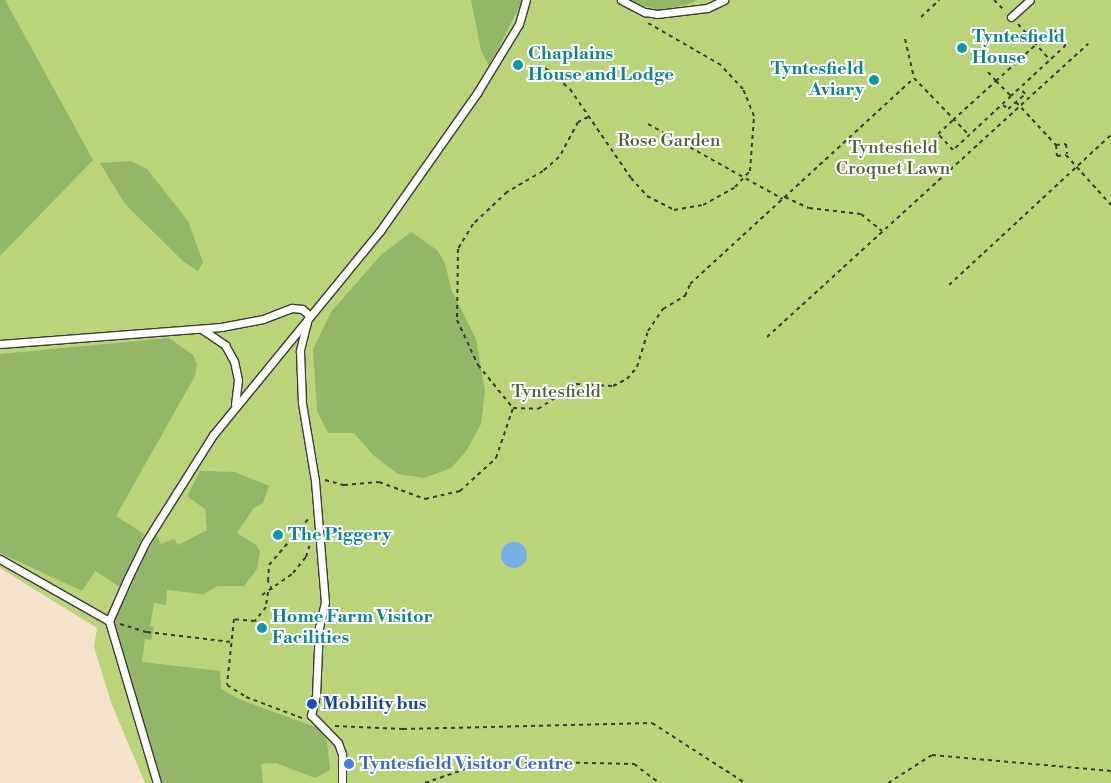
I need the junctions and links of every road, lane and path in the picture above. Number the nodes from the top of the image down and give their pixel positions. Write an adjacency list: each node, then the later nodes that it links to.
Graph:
1 (526, 0): 36 (lane)
2 (621, 0): 3 (lane)
3 (724, 0)
4 (939, 0): 7 (path)
5 (994, 0): 8 (path)
6 (1030, 0): 8 (lane)
7 (921, 16)
8 (1011, 17): 12 (path)
9 (646, 21): 31 (path)
10 (905, 39): 16 (path)
11 (1088, 44): 22 (path)
12 (1036, 45): 13 (path); 13 (path); 17 (path)
13 (1050, 60): 18 (path)
14 (545, 68): 23 (path)
15 (988, 72): 17 (path)
16 (914, 78): 24 (path); 32 (path)
17 (996, 81): 19 (path); 24 (path)
18 (1020, 88): 19 (path); 20 (path)
19 (1011, 96): 21 (path)
20 (1016, 102): 21 (path); 22 (path)
21 (1003, 104): 26 (path)
22 (1020, 106): 28 (path); 34 (path)
23 (588, 117): 31 (path); 41 (path)
24 (953, 120): 26 (path); 26 (path)
25 (648, 124): 31 (path)
26 (969, 135)
27 (1111, 135): 30 (path)
28 (1056, 145): 29 (path); 29 (path)
29 (1066, 155): 30 (path)
30 (1076, 166): 33 (path); 35 (path)
31 (745, 177): 32 (path)
32 (784, 198): 34 (path); 41 (path)
33 (1111, 205)
34 (882, 231): 38 (path)
35 (949, 285)
36 (309, 315): 37 (lane); 40 (lane); 42 (lane)
37 (199, 329): 39 (lane); 40 (lane)
38 (767, 337)
39 (0, 344)
40 (235, 404): 51 (lane)
41 (513, 408): 42 (path)
42 (315, 481): 43 (lane)
43 (318, 509): 46 (path); 54 (lane)
44 (311, 540): 46 (path)
45 (0, 559): 51 (lane)
46 (272, 590): 47 (path)
47 (268, 592): 48 (path); 50 (path)
48 (262, 595)
49 (245, 617): 50 (path)
50 (244, 620): 52 (path)
51 (109, 621): 52 (path); 56 (lane)
52 (231, 642): 53 (path)
53 (307, 720)
54 (321, 724): 57 (lane); 60 (path)
55 (1111, 771): 61 (path)
56 (157, 783)
57 (342, 783)
58 (425, 783): 59 (path)
59 (659, 783)
60 (745, 783)
61 (888, 783)

